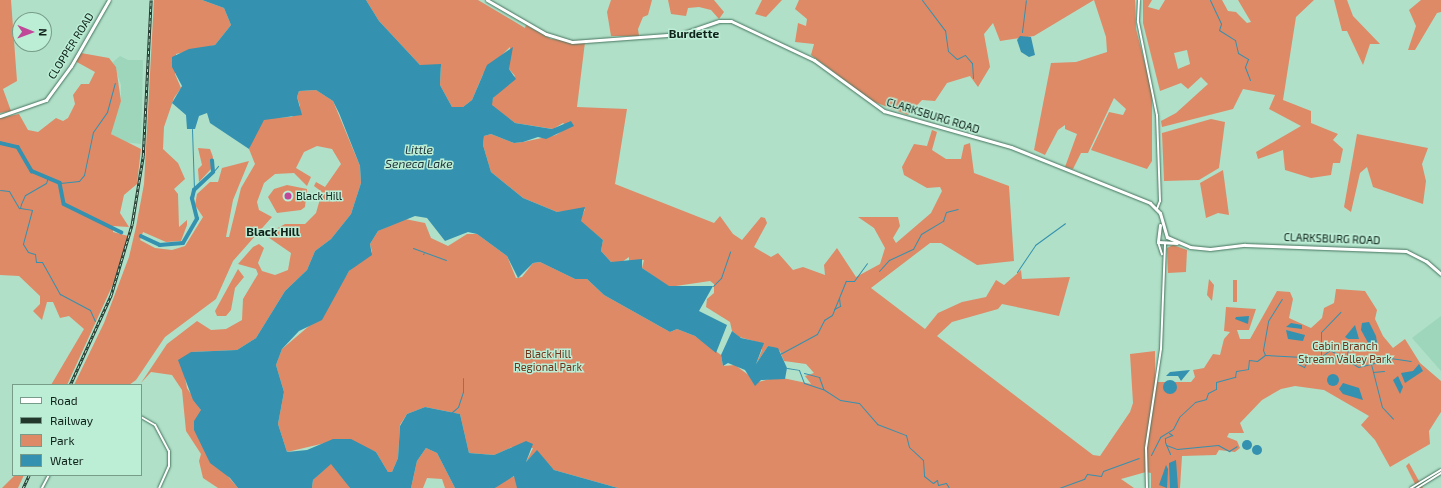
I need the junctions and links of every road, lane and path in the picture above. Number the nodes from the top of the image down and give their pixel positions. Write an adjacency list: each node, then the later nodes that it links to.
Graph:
1 (109, 0): 4 (main road, CLOPPER ROAD)
2 (487, 0): 5 (main road, CLARKSBURG ROAD)
3 (1139, 0): 5 (street)
4 (0, 116)
5 (1157, 210): 6 (main road); 7 (main road)
6 (1158, 234): 7 (main road, CLARKSBURG ROAD); 8 (main road)
7 (1166, 235): 9 (main road); 10 (main road, CLARKSBURG ROAD)
8 (1158, 242): 9 (main road, CLARKSBURG ROAD); 11 (street)
9 (1165, 242): 10 (main road, CLARKSBURG ROAD); 11 (street)
10 (1180, 243): 12 (main road, CLARKSBURG ROAD)
11 (1162, 257): 19 (street)
12 (1441, 274)
13 (142, 418): 18 (street)
14 (1441, 470): 20 (street)
15 (1441, 473): 21 (street)
16 (48, 476): 17 (street)
17 (42, 488)
18 (159, 488)
19 (1147, 488)
20 (1411, 488)
21 (1417, 488)

